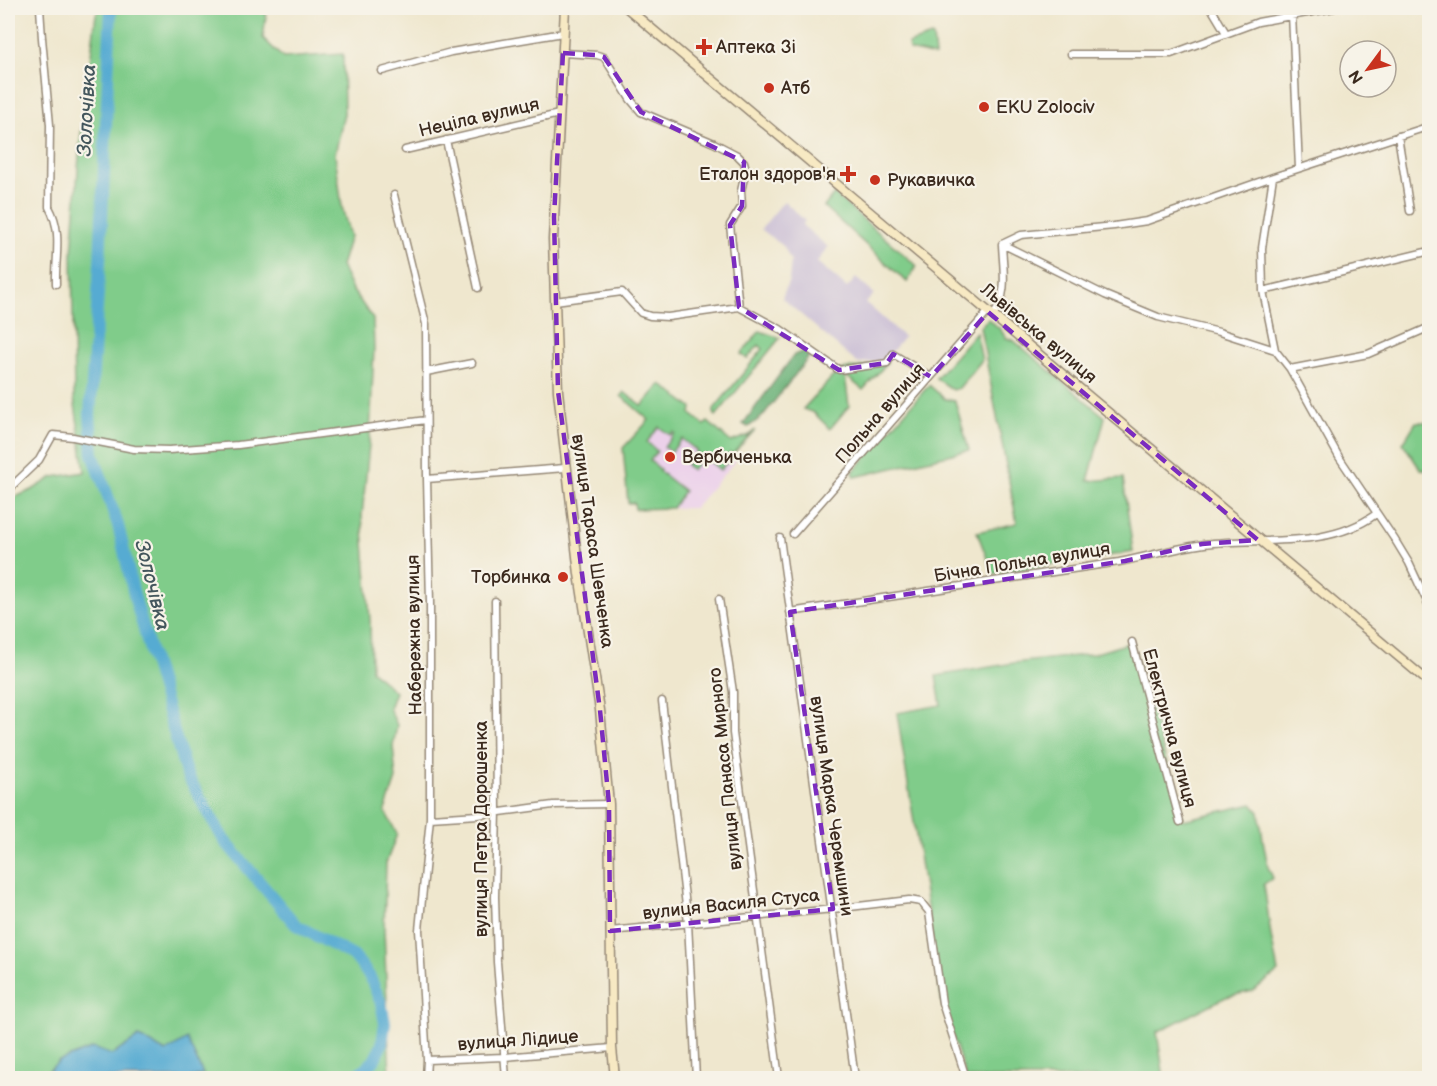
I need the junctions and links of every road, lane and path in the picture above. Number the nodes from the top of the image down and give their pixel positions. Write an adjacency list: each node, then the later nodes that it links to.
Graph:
1 (40, 8): 23 (street)
2 (565, 8): 7 (main road, вулиця Тараса Шевченка)
3 (627, 8): 28 (main road, Львівська вулиця)
4 (1211, 8): 8 (street)
5 (1334, 8): 6 (street)
6 (1292, 14): 8 (street); 17 (street)
7 (563, 33): 9 (main road, вулиця Тараса Шевченка); 11 (street)
8 (1227, 33): 10 (street)
9 (562, 53): 12 (main road, вулиця Тараса Шевченка); 27 (street)
10 (1071, 54)
11 (382, 71)
12 (560, 114): 15 (street, Неціла вулиця); 26 (main road, вулиця Тараса Шевченка)
13 (1430, 126): 14 (street)
14 (1398, 136): 17 (street); 20 (street)
15 (446, 140): 16 (street, Неціла вулиця); 24 (street)
16 (405, 150)
17 (1299, 168): 18 (street)
18 (1273, 177): 21 (street); 25 (street)
19 (394, 195): 33 (street, Набережна вулиця)
20 (1410, 211)
21 (1002, 244): 28 (street, Польна вулиця); 30 (street)
22 (1430, 251): 25 (street)
23 (56, 284)
24 (477, 288)
25 (1263, 291): 30 (street)
26 (555, 301): 27 (street); 36 (main road, вулиця Тараса Шевченка)
27 (739, 307): 34 (street)
28 (991, 314): 34 (street, Польна вулиця); 42 (main road, Львівська вулиця)
29 (1430, 327): 32 (street)
30 (1275, 350): 32 (street)
31 (472, 363): 33 (street)
32 (1290, 369): 39 (street)
33 (426, 372): 35 (street, Набережна вулиця)
34 (931, 377): 40 (street, Польна вулиця)
35 (426, 420): 37 (street, Набережна вулиця); 38 (street)
36 (565, 468): 37 (street); 50 (main road, вулиця Тараса Шевченка)
37 (427, 479): 52 (street, Набережна вулиця)
38 (8, 494)
39 (1376, 514): 42 (street, Бічна Польна вулиця); 45 (street)
40 (793, 534)
41 (780, 538): 46 (street, вулиця Марка Черемшини)
42 (1258, 540): 46 (street, Бічна Польна вулиця); 48 (main road, Львівська вулиця)
43 (719, 599): 55 (street, вулиця Панаса Мирного)
44 (495, 601): 51 (street, вулиця Петра Дорошенка)
45 (1430, 608)
46 (790, 612): 54 (street, вулиця Марка Черемшини)
47 (1131, 642): 53 (street, Електрична вулиця)
48 (1430, 683)
49 (662, 701): 56 (street)
50 (609, 804): 51 (street); 57 (main road, вулиця Тараса Шевченка)
51 (497, 811): 52 (street); 59 (street, вулиця Петра Дорошенка)
52 (430, 818): 60 (street, Набережна вулиця)
53 (1180, 822)
54 (832, 909): 55 (street, вулиця Василя Стуса); 66 (street, вулиця Марка Черемшини); 67 (street, вулиця Василя Стуса)
55 (757, 916): 56 (street, вулиця Василя Стуса); 65 (street, вулиця Панаса Мирного)
56 (688, 922): 57 (street, вулиця Василя Стуса); 64 (street)
57 (610, 932): 58 (main road, вулиця Тараса Шевченка)
58 (612, 1048): 59 (street, вулиця Лідице); 63 (main road, вулиця Тараса Шевченка)
59 (504, 1057): 60 (street, вулиця Лідице); 62 (street, вулиця Петра Дорошенка)
60 (427, 1060): 61 (street, Набережна вулиця)
61 (426, 1078)
62 (506, 1078)
63 (615, 1078)
64 (696, 1078)
65 (779, 1078)
66 (855, 1078)
67 (966, 1078)

